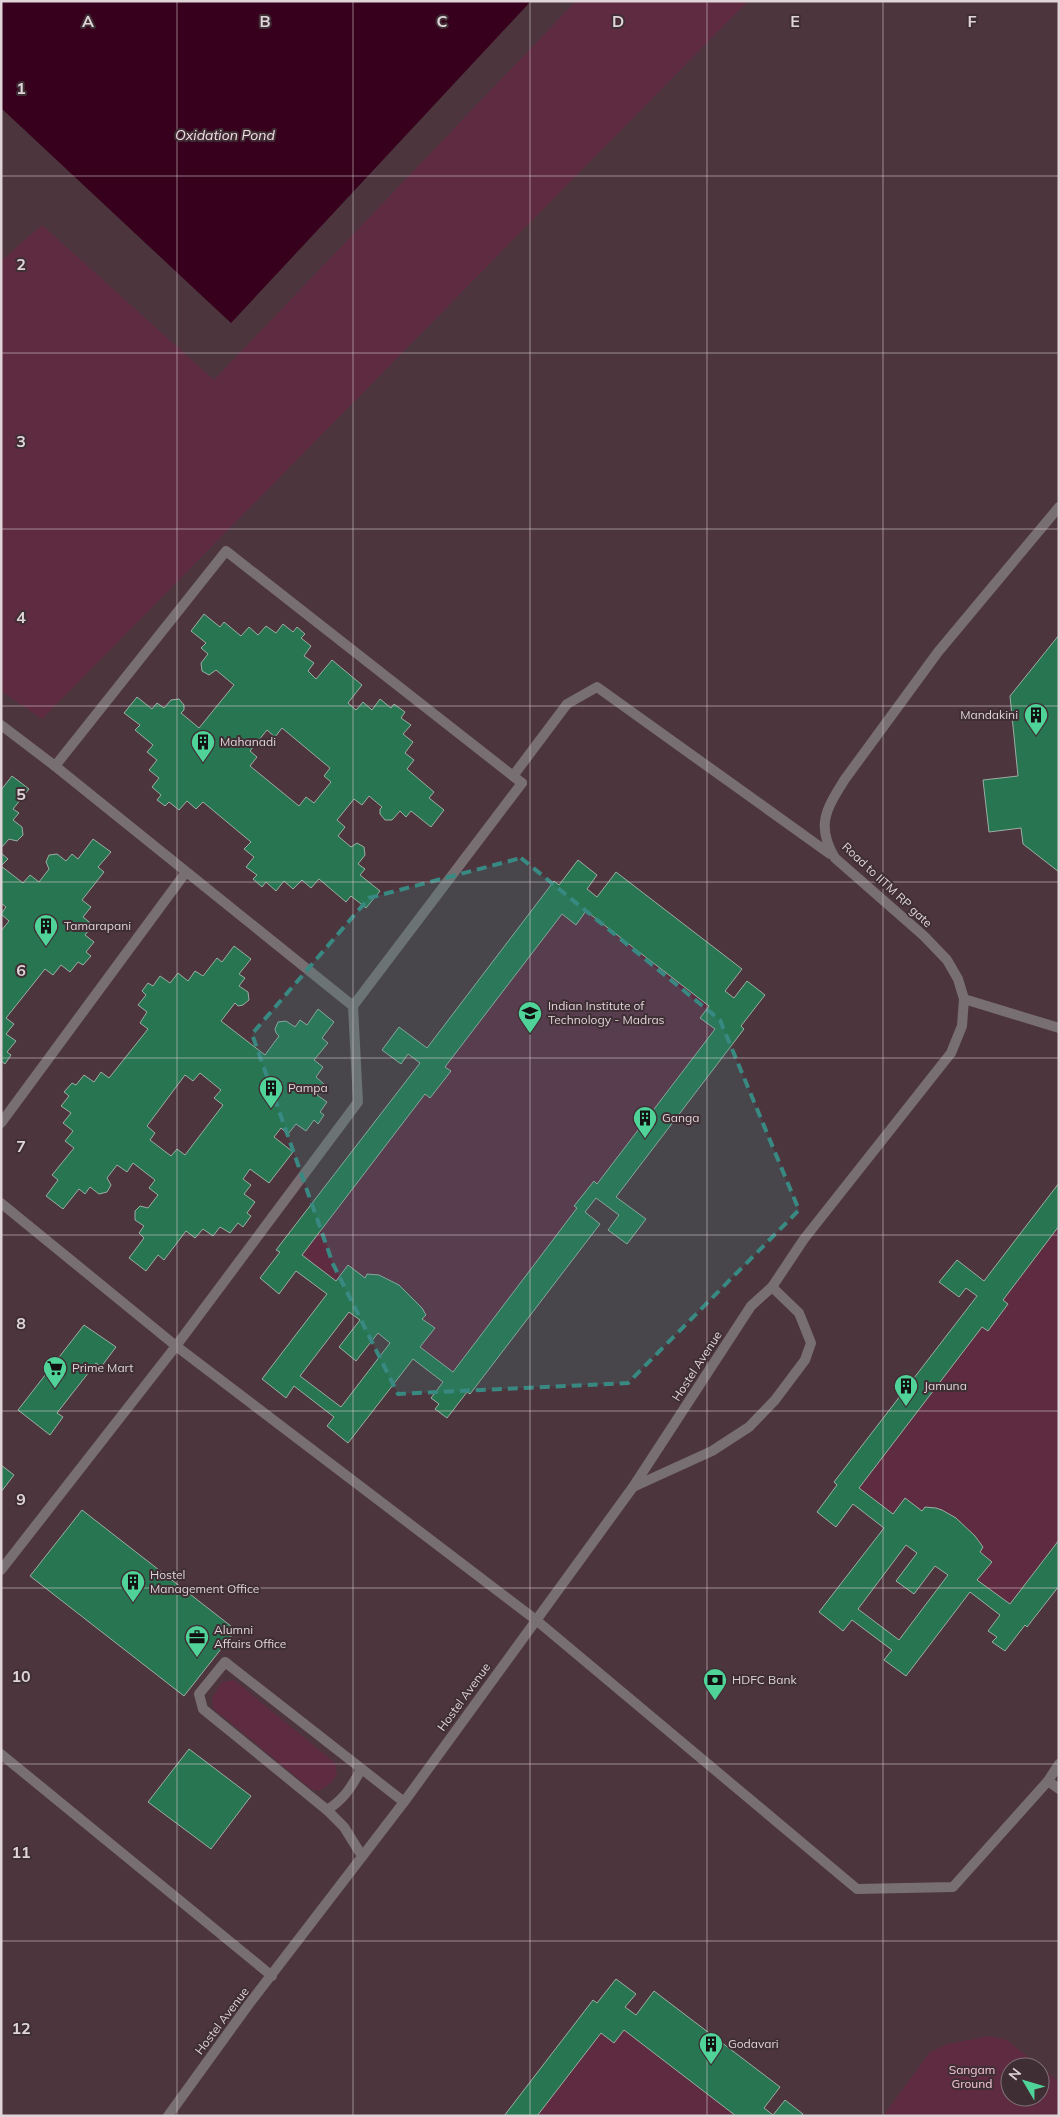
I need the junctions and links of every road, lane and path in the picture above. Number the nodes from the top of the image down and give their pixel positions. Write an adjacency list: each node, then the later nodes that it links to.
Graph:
1 (1059, 507): 5 (street, Road to IITM RP gate)
2 (1, 724): 3 (street)
3 (55, 766): 4 (street); 6 (street)
4 (513, 776): 5 (street); 8 (street)
5 (835, 858): 7 (street, Road to IITM RP gate)
6 (186, 872): 8 (street); 10 (street)
7 (964, 999): 9 (street); 12 (street, Road to IITM RP gate)
8 (353, 1006): 13 (street)
9 (1059, 1028)
10 (1, 1122)
11 (1, 1204): 13 (street)
12 (772, 1287): 14 (street, Hostel Avenue); 14 (street)
13 (176, 1346): 15 (street); 16 (street)
14 (633, 1487): 16 (street, Hostel Avenue)
15 (1, 1570)
16 (536, 1620): 20 (street); 22 (street, Hostel Avenue)
17 (1, 1754): 25 (street)
18 (1059, 1764): 20 (street)
19 (361, 1769): 22 (street); 23 (street); 23 (street)
20 (1048, 1781): 21 (street)
21 (1059, 1789)
22 (404, 1802): 24 (street, Hostel Avenue)
23 (327, 1810): 24 (street)
24 (362, 1856): 25 (street, Hostel Avenue)
25 (272, 1976): 26 (street, Hostel Avenue)
26 (168, 2116)

